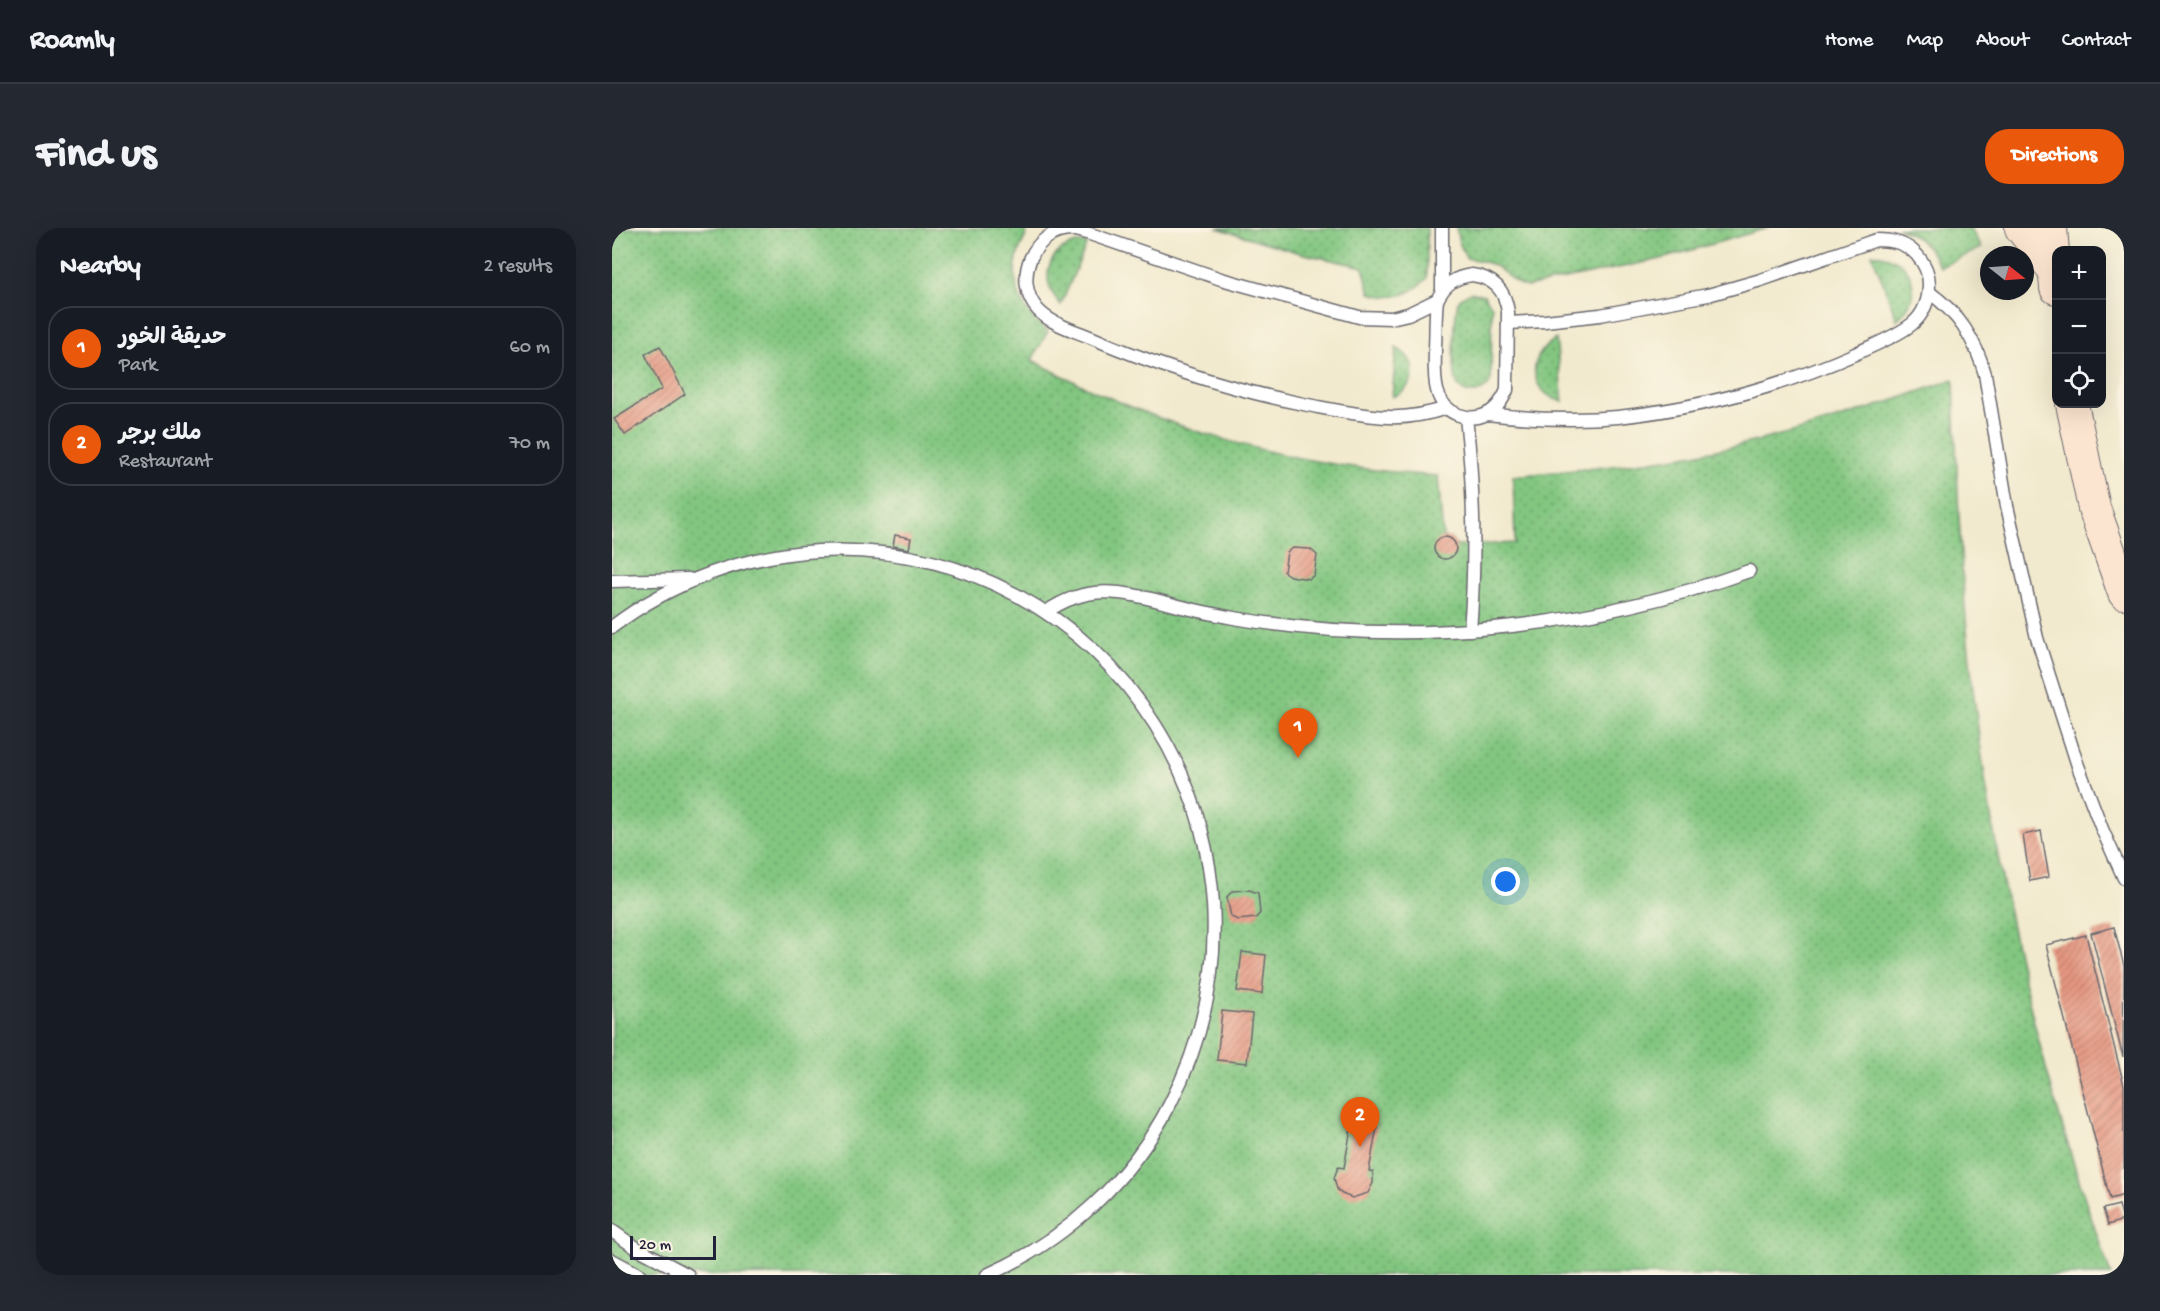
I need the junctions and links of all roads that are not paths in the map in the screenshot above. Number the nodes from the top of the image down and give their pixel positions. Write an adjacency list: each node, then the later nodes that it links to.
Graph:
1 (1442, 228): 8 (lane)
2 (2021, 228): 6 (main road)
3 (2051, 228): 5 (main road)
4 (1060, 230): 8 (lane); 10 (lane)
5 (2052, 246)
6 (2052, 274)
7 (1929, 292): 9 (lane); 12 (lane); 21 (lane)
8 (1440, 295): 9 (lane); 10 (lane)
9 (1508, 323): 12 (lane)
10 (1447, 408): 13 (lane)
11 (2073, 408): 17 (main road)
12 (1486, 414): 13 (lane)
13 (1466, 417): 20 (lane)
14 (1749, 571): 20 (lane)
15 (694, 579): 16 (lane); 18 (lane); 19 (lane)
16 (612, 581)
17 (2124, 593)
18 (1046, 612): 20 (lane); 26 (lane)
19 (612, 627)
20 (1470, 630)
21 (2124, 878)
22 (612, 1231): 25 (lane)
23 (612, 1260): 24 (lane)
24 (640, 1275)
25 (688, 1275)
26 (987, 1275)

